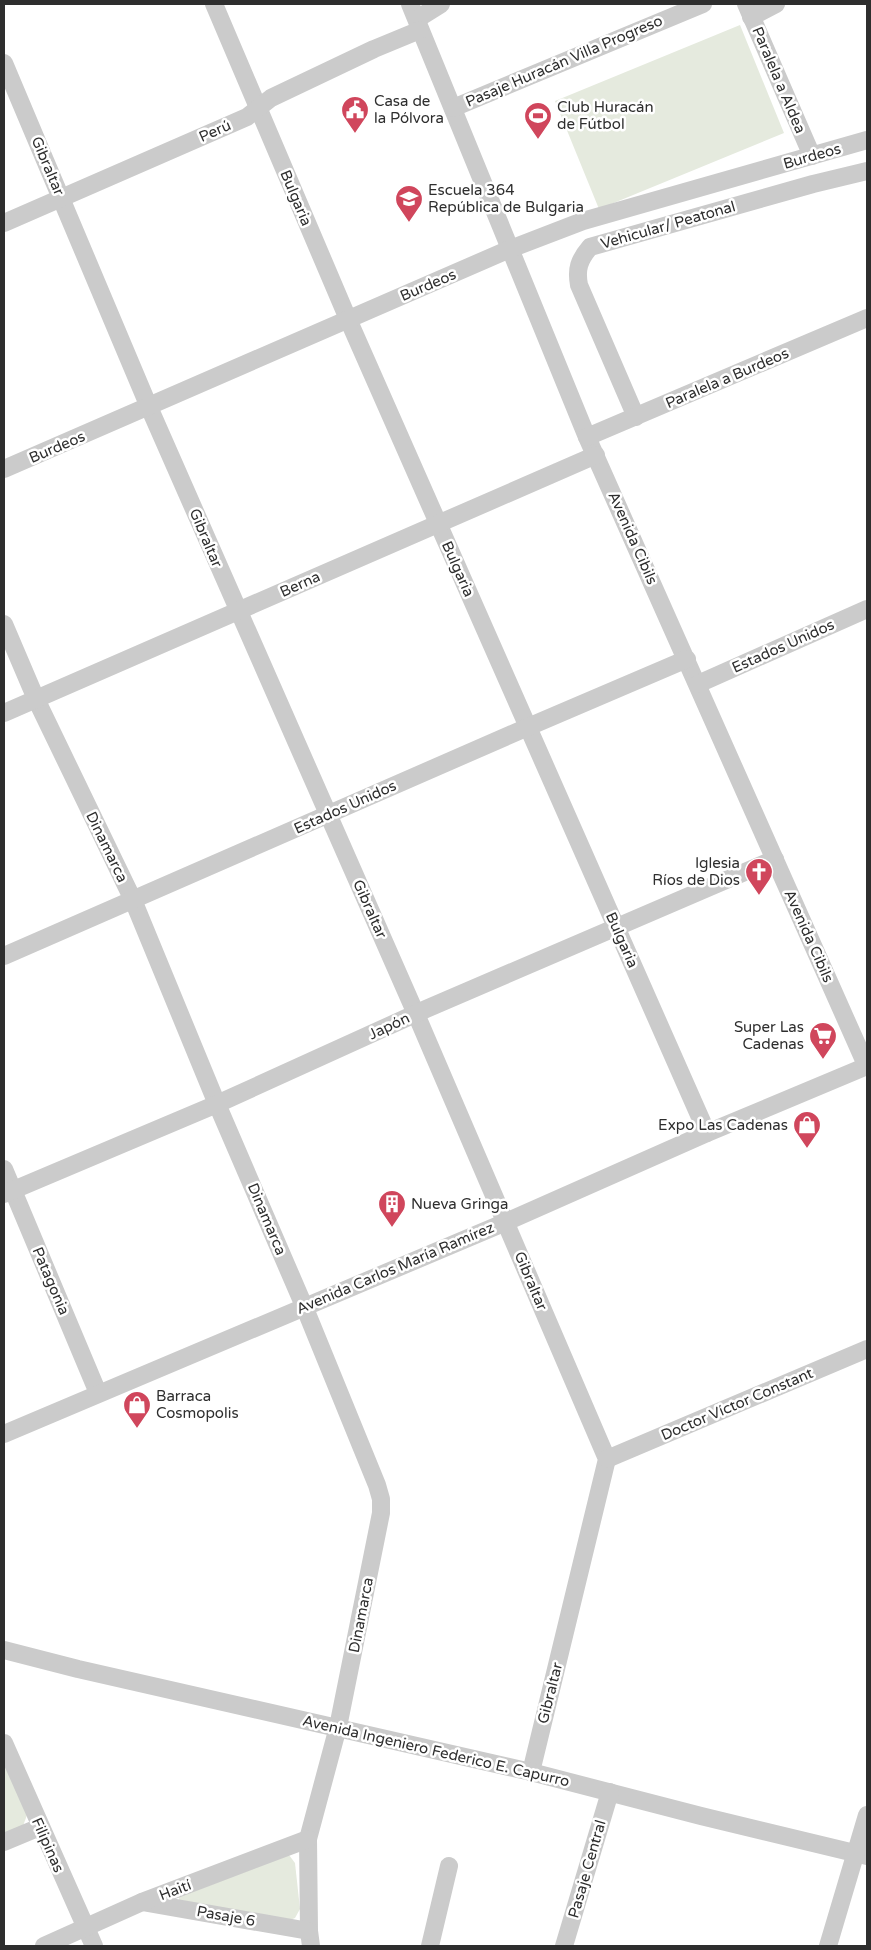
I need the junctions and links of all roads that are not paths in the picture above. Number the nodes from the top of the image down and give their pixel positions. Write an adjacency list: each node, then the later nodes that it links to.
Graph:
1 (214, 4): 8 (street, Bulgaria)
2 (440, 4): 6 (street, Perú)
3 (704, 4): 9 (street, Pasaje Huracán Villa Progreso)
4 (776, 4): 5 (street)
5 (749, 10): 11 (street, Paralela a Aldea)
6 (416, 18): 8 (street, Perú); 9 (street, Avenida Cibils)
7 (4, 63): 13 (street, Gibraltar)
8 (258, 108): 13 (street, Perú); 17 (street, Bulgaria)
9 (453, 108): 15 (street, Avenida Cibils)
10 (867, 140): 11 (street, Burdeos)
11 (812, 156): 15 (street, Burdeos)
12 (867, 171): 19 (street, Vehicular/ Peatonal)
13 (62, 198): 14 (street, Perú); 18 (street, Gibraltar)
14 (4, 223)
15 (510, 249): 17 (street, Burdeos); 20 (street, Avenida Cibils)
16 (867, 318): 19 (street, Paralela a Burdeos)
17 (348, 320): 18 (street, Burdeos); 23 (street, Bulgaria)
18 (149, 407): 22 (street, Burdeos); 25 (street, Gibraltar)
19 (636, 417): 20 (street, Paralela a Burdeos)
20 (587, 437): 21 (street, Avenida Cibils)
21 (596, 455): 23 (street, Berna); 27 (street, Avenida Cibils)
22 (4, 470)
23 (438, 524): 25 (street, Berna); 31 (street, Bulgaria)
24 (867, 609): 28 (street, Estados Unidos)
25 (238, 612): 29 (street, Berna); 32 (street, Gibraltar)
26 (4, 624): 29 (street, Dinamarca)
27 (687, 659): 28 (street, Avenida Cibils); 31 (street, Estados Unidos)
28 (698, 684): 33 (street, Avenida Cibils)
29 (36, 699): 30 (street, Berna); 34 (street, Dinamarca)
30 (4, 713)
31 (528, 727): 32 (street, Estados Unidos); 35 (street, Bulgaria)
32 (329, 814): 34 (street, Estados Unidos); 37 (street, Gibraltar)
33 (776, 859): 35 (street, Japón); 38 (street, Avenida Cibils)
34 (133, 900): 36 (street, Estados Unidos); 39 (street, Dinamarca)
35 (616, 926): 37 (street, Japón); 40 (street, Bulgaria)
36 (4, 956)
37 (416, 1014): 39 (street, Japón); 43 (street, Gibraltar)
38 (867, 1067): 40 (street, Avenida Carlos María Ramírez)
39 (217, 1104): 42 (street, Japón); 44 (street, Dinamarca)
40 (707, 1133): 43 (street, Avenida Carlos María Ramírez)
41 (4, 1169): 42 (street, Patagonia)
42 (9, 1192): 46 (street, Patagonia)
43 (506, 1222): 44 (street, Avenida Carlos María Ramírez); 48 (street, Gibraltar)
44 (304, 1306): 46 (street, Avenida Carlos María Ramírez); 50 (street, Dinamarca)
45 (867, 1349): 48 (street, Doctor Víctor Constant)
46 (98, 1393): 47 (street, Avenida Carlos María Ramírez)
47 (4, 1434)
48 (607, 1459): 52 (street, Gibraltar)
49 (4, 1650): 50 (street, Avenida Ingeniero Federico E. Capurro)
50 (338, 1728): 52 (street, Avenida Ingeniero Federico E. Capurro); 56 (street, Dinamarca)
51 (4, 1743): 55 (street, Filipinas)
52 (531, 1772): 53 (street, Avenida Ingeniero Federico E. Capurro)
53 (610, 1792): 58 (street, Avenida Ingeniero Federico E. Capurro); 66 (street, Pasaje Central)
54 (867, 1815): 58 (street)
55 (40, 1827): 57 (street); 61 (street, Filipinas)
56 (308, 1839): 60 (street, Haití); 62 (street, Dinamarca)
57 (4, 1842)
58 (862, 1854): 67 (street)
59 (449, 1866): 65 (street)
60 (142, 1902): 61 (street, Haití); 62 (street, Pasaje 6)
61 (86, 1928): 63 (street, Haití); 64 (street, Filipinas)
62 (310, 1938)
63 (44, 1946)
64 (94, 1946)
65 (430, 1946)
66 (564, 1946)
67 (828, 1946)

